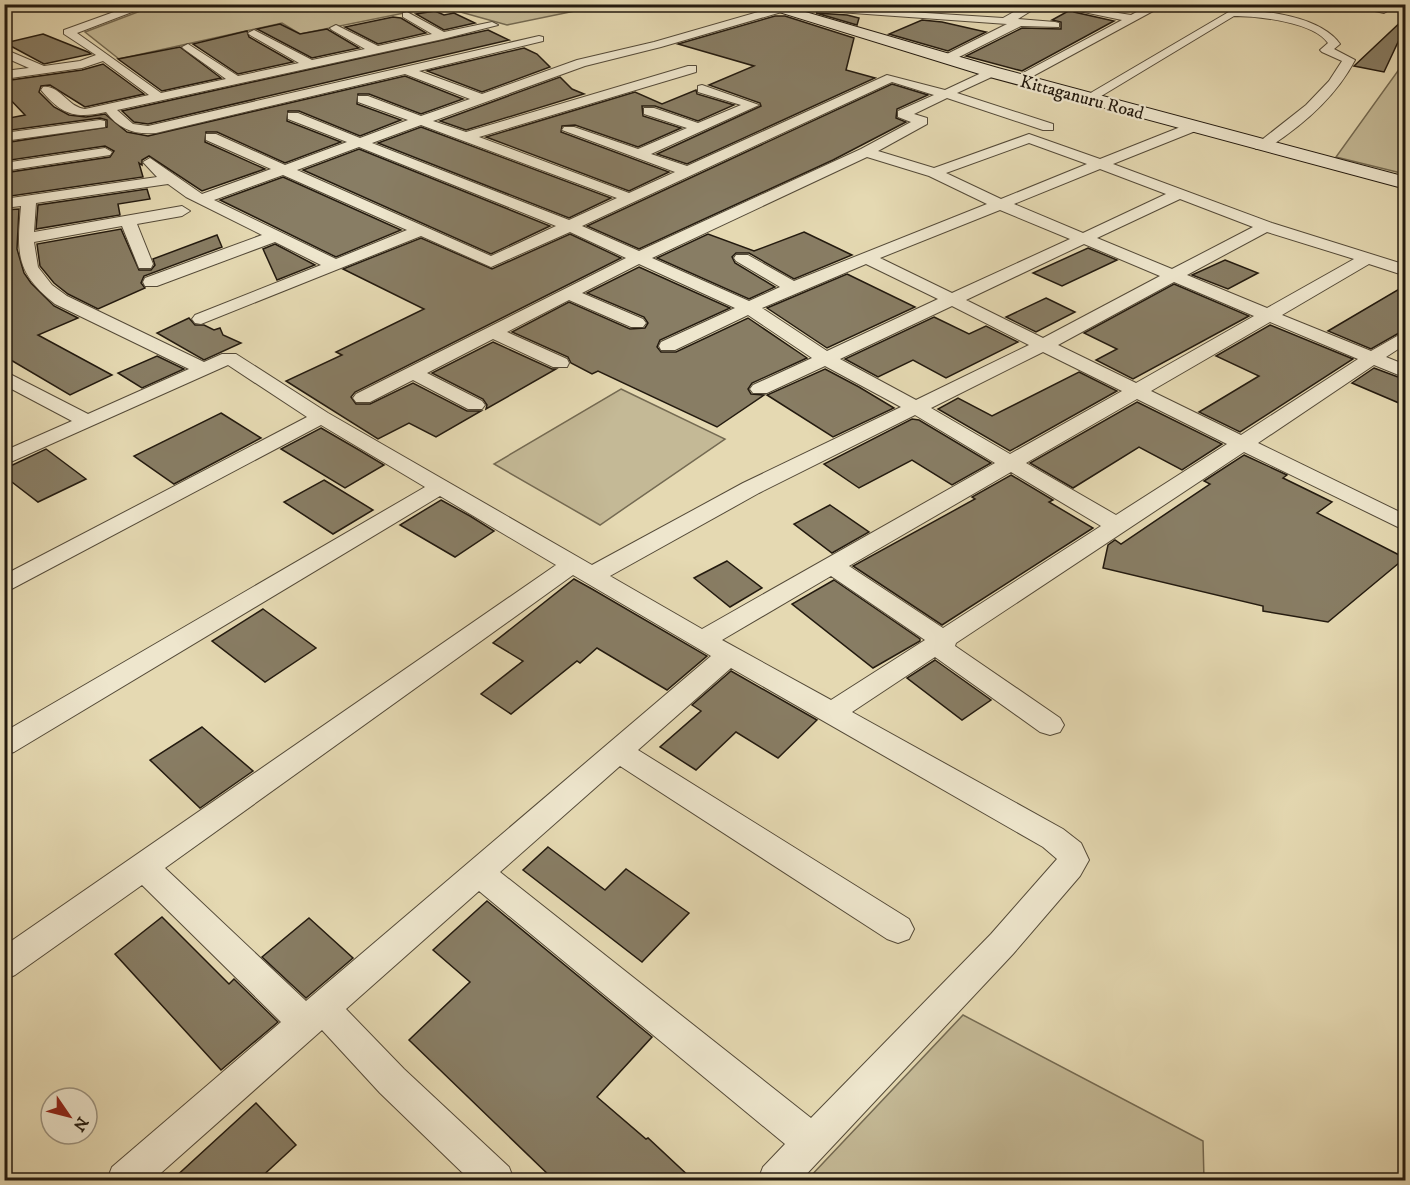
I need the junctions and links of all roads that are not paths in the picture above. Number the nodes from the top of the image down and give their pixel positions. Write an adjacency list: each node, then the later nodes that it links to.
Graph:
1 (48, 4): 2 (street)
2 (69, 4)
3 (148, 4): 26 (street)
4 (958, 4): 13 (street)
5 (1037, 4): 15 (street)
6 (1161, 4): 14 (street)
7 (1349, 4): 11 (street)
8 (767, 6): 9 (street); 27 (street, Kittaganuru Road); 40 (street)
9 (841, 7): 13 (street)
10 (1078, 8): 14 (street)
11 (1384, 10)
12 (406, 15): 21 (street)
13 (936, 16): 15 (street)
14 (1133, 19): 34 (street)
15 (1005, 21): 16 (street)
16 (1020, 22): 18 (street); 27 (street)
17 (492, 25): 21 (street)
18 (1055, 25)
19 (336, 28): 24 (street)
20 (254, 33): 28 (street)
21 (443, 36): 24 (street)
22 (539, 39): 31 (street)
23 (188, 47): 35 (street)
24 (376, 50): 28 (street)
25 (4, 52): 30 (street)
26 (105, 56): 30 (street); 39 (street)
27 (947, 59): 32 (street, Kittaganuru Road)
28 (310, 64): 35 (street)
29 (692, 69): 54 (street)
30 (43, 70): 33 (street)
31 (406, 70): 40 (street); 47 (street)
32 (993, 72): 34 (street, Kittaganuru Road); 38 (street)
33 (4, 75)
34 (1018, 79): 41 (street, Kittaganuru Road)
35 (236, 80): 39 (street)
36 (702, 89): 50 (street)
37 (47, 90): 43 (street)
38 (946, 94): 48 (street); 58 (street); 64 (street)
39 (159, 97): 43 (street)
40 (480, 98): 46 (street)
41 (1088, 98): 49 (street, Kittaganuru Road); 56 (street)
42 (363, 99): 46 (street)
43 (109, 108): 47 (street)
44 (649, 111): 50 (street)
45 (293, 116): 55 (street)
46 (420, 120): 54 (street); 55 (street)
47 (120, 121): 52 (street)
48 (1048, 127)
49 (1193, 127): 56 (street, Kittaganuru Road); 61 (street)
50 (699, 128): 59 (street)
51 (569, 130): 59 (street)
52 (4, 137)
53 (211, 137): 63 (street)
54 (465, 137): 70 (street)
55 (358, 143): 63 (street); 76 (street)
56 (1261, 146): 67 (street, Kittaganuru Road)
57 (105, 152): 62 (street)
58 (867, 152): 65 (street); 82 (street)
59 (638, 154): 64 (street)
60 (150, 162): 66 (street)
61 (1097, 164): 65 (street); 68 (street); 73 (street)
62 (4, 167)
63 (284, 170): 69 (street); 78 (street)
64 (690, 172): 70 (street)
65 (934, 173): 73 (street)
66 (167, 179): 69 (street); 71 (street)
67 (1406, 183)
68 (1179, 194): 77 (street); 81 (street)
69 (202, 199): 79 (street)
70 (632, 199): 76 (street)
71 (29, 200): 72 (street); 80 (street)
72 (4, 204)
73 (1000, 204): 81 (street); 84 (street)
74 (182, 211): 75 (street)
75 (128, 221): 80 (street); 86 (street)
76 (570, 226): 78 (street); 82 (street)
77 (1266, 226): 85 (street); 89 (street)
78 (420, 231): 87 (street)
79 (275, 236): 87 (street); 90 (street)
80 (27, 238): 105 (street)
81 (1083, 239): 89 (street); 93 (street)
82 (638, 258): 92 (street); 94 (street)
83 (742, 258): 91 (street)
84 (868, 258): 91 (street); 93 (street)
85 (1368, 258): 88 (street); 95 (street)
86 (145, 264)
87 (335, 265): 96 (street)
88 (1406, 271)
89 (1171, 275): 95 (street); 100 (street)
90 (151, 282)
91 (793, 288): 94 (street)
92 (568, 293): 97 (street); 98 (street)
93 (954, 300): 100 (street); 102 (street)
94 (749, 308): 101 (street); 102 (street)
95 (1268, 315): 103 (street); 110 (street)
96 (201, 319)
97 (637, 323)
98 (492, 332): 104 (street); 107 (street)
99 (1406, 336): 103 (street)
100 (1045, 344): 110 (street); 113 (street)
101 (668, 346)
102 (826, 359): 109 (street); 113 (street)
103 (1372, 359): 106 (street); 116 (street)
104 (560, 363)
105 (204, 369): 114 (street); 115 (street)
106 (1406, 372)
107 (413, 373): 111 (street); 112 (street)
108 (4, 377): 115 (street)
109 (760, 389)
110 (1138, 390): 116 (street); 118 (street)
111 (363, 398)
112 (475, 405)
113 (917, 408): 118 (street); 123 (street)
114 (321, 417): 119 (street); 124 (street)
115 (89, 422): 117 (street)
116 (1245, 442): 120 (street); 121 (street)
117 (4, 459)
118 (1009, 464): 121 (street); 122 (street)
119 (442, 486): 123 (street); 130 (street)
120 (1406, 524)
121 (1118, 526): 126 (street)
122 (832, 567): 125 (street); 126 (street)
123 (583, 569): 125 (street); 132 (street)
124 (4, 585)
125 (702, 640): 127 (street)
126 (941, 643): 128 (street); 129 (street)
127 (729, 655): 128 (street); 131 (street)
128 (833, 712): 137 (street)
129 (1050, 725)
130 (4, 745)
131 (618, 751): 133 (street); 134 (street)
132 (143, 866): 135 (street); 136 (street)
133 (479, 873): 136 (street); 137 (street)
134 (898, 929)
135 (4, 965)
136 (314, 1015): 138 (street); 139 (street)
137 (812, 1142): 140 (street)
138 (129, 1179)
139 (496, 1180)
140 (776, 1180)

